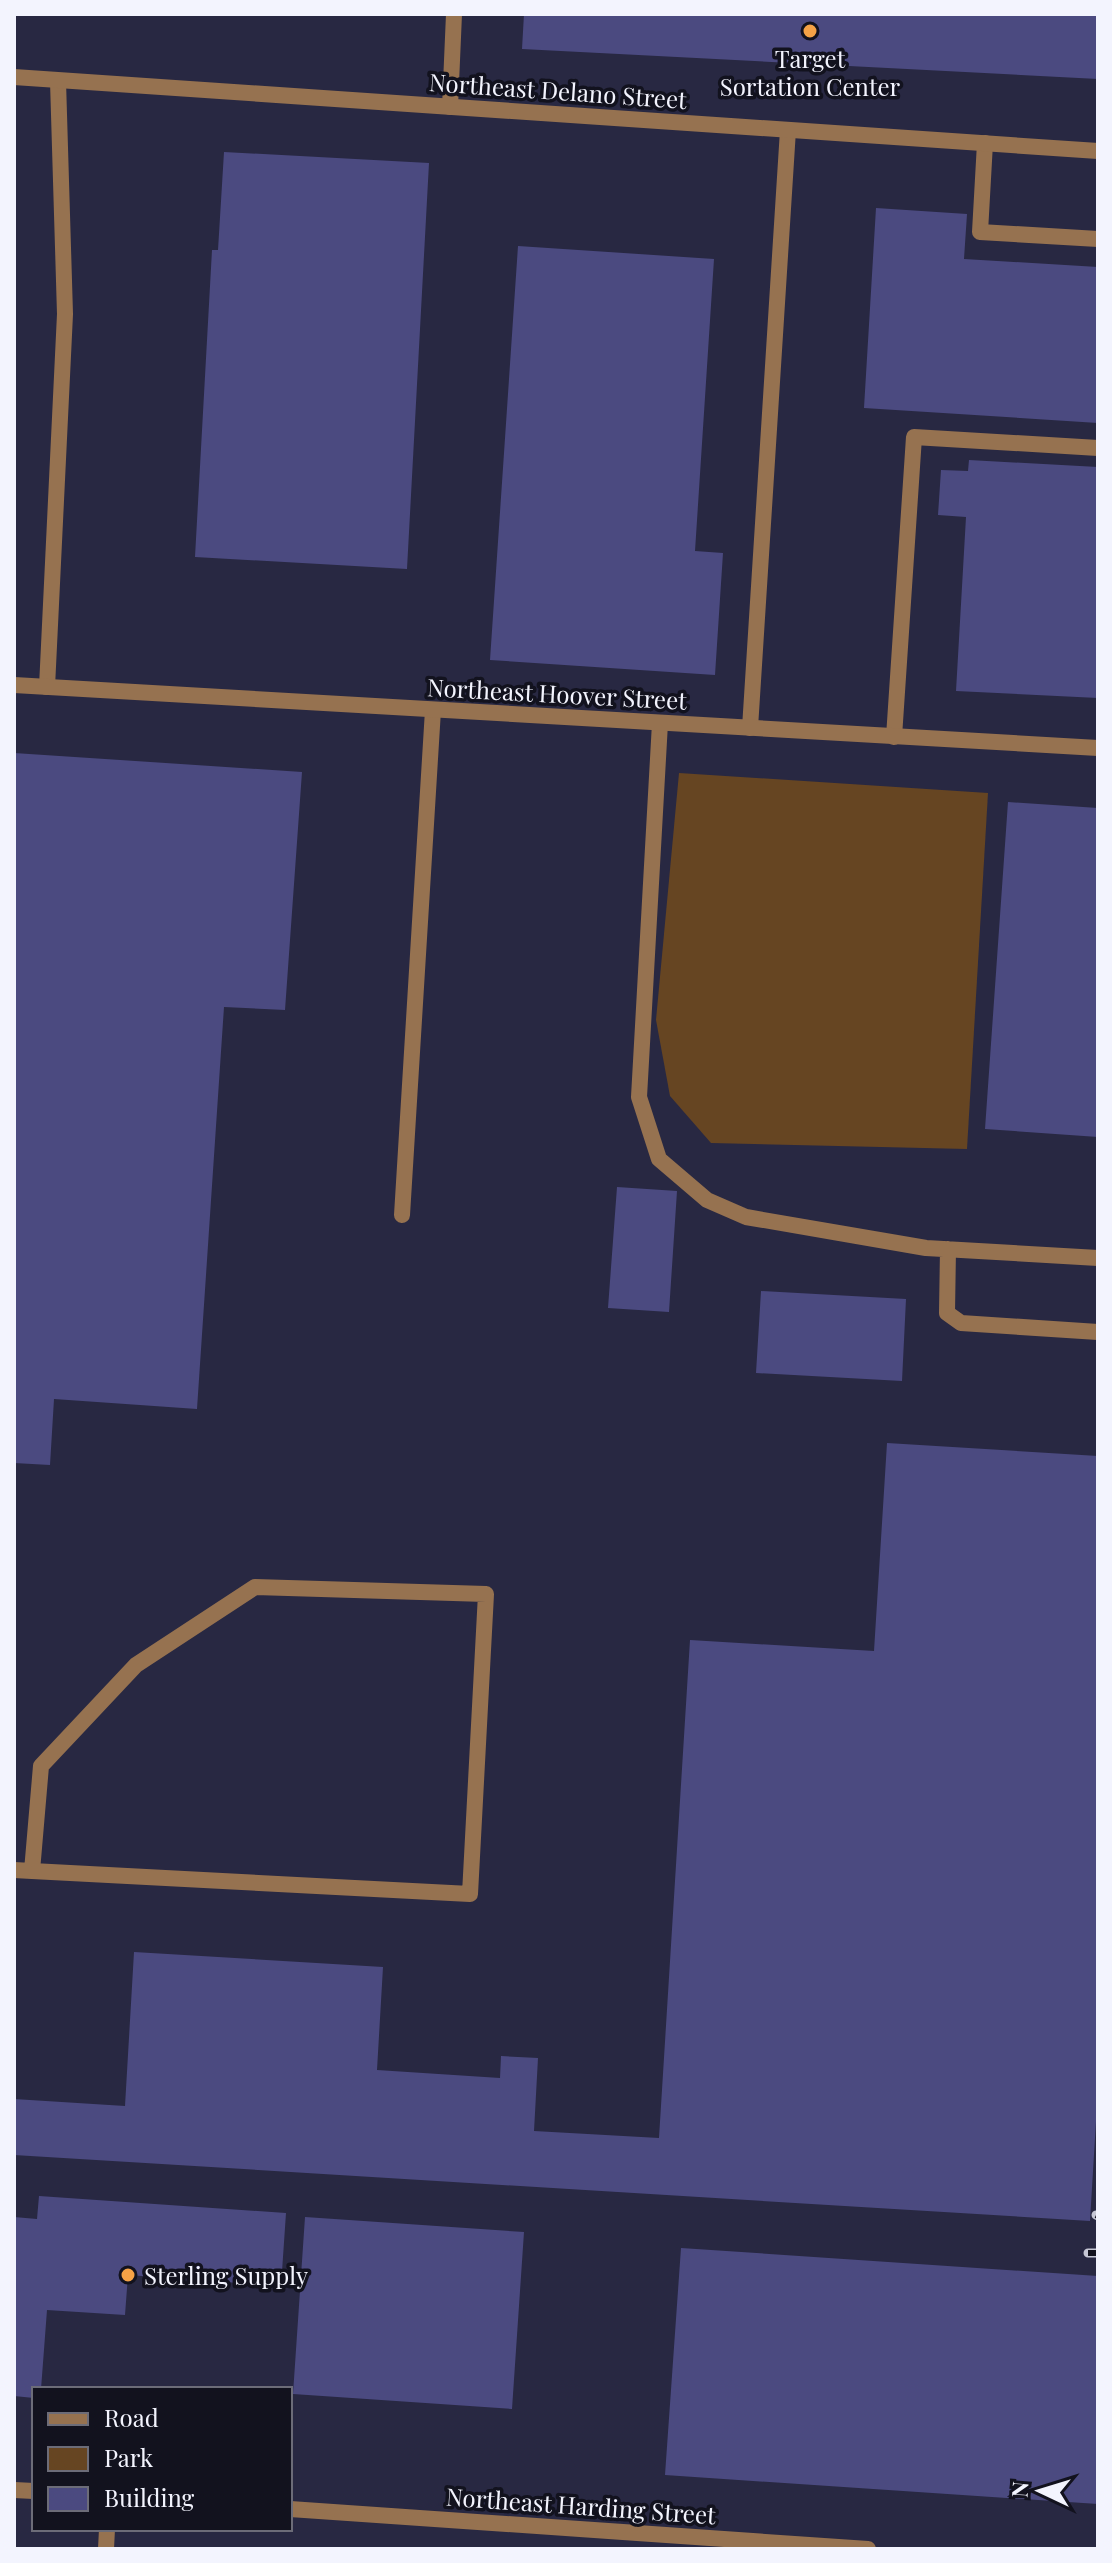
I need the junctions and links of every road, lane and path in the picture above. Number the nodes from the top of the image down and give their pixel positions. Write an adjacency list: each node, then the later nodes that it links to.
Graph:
1 (454, 14): 4 (street)
2 (14, 77): 3 (street, Northeast Delano Street)
3 (58, 81): 4 (street, Northeast Delano Street); 11 (street)
4 (450, 107): 5 (street, Northeast Delano Street)
5 (788, 130): 6 (street, Northeast Delano Street); 14 (street)
6 (985, 143): 7 (street, Northeast Delano Street); 8 (street)
7 (1098, 151)
8 (1098, 239)
9 (1098, 448): 15 (street)
10 (14, 685): 11 (street, Northeast Hoover Street)
11 (47, 687): 12 (street, Northeast Hoover Street)
12 (433, 710): 13 (street, Northeast Hoover Street); 17 (street)
13 (660, 723): 14 (street, Northeast Hoover Street); 18 (street)
14 (750, 728): 15 (street, Northeast Hoover Street)
15 (894, 737): 16 (street, Northeast Hoover Street)
16 (1098, 748)
17 (402, 1215)
18 (948, 1249): 19 (street); 20 (street)
19 (1098, 1258)
20 (1098, 1332)
21 (14, 1870): 22 (street)
22 (32, 1871): 22 (street)
23 (292, 2509): 24 (street, Northeast Harding Street)
24 (712, 2544): 25 (street, Northeast Harding Street)
25 (868, 2549)

